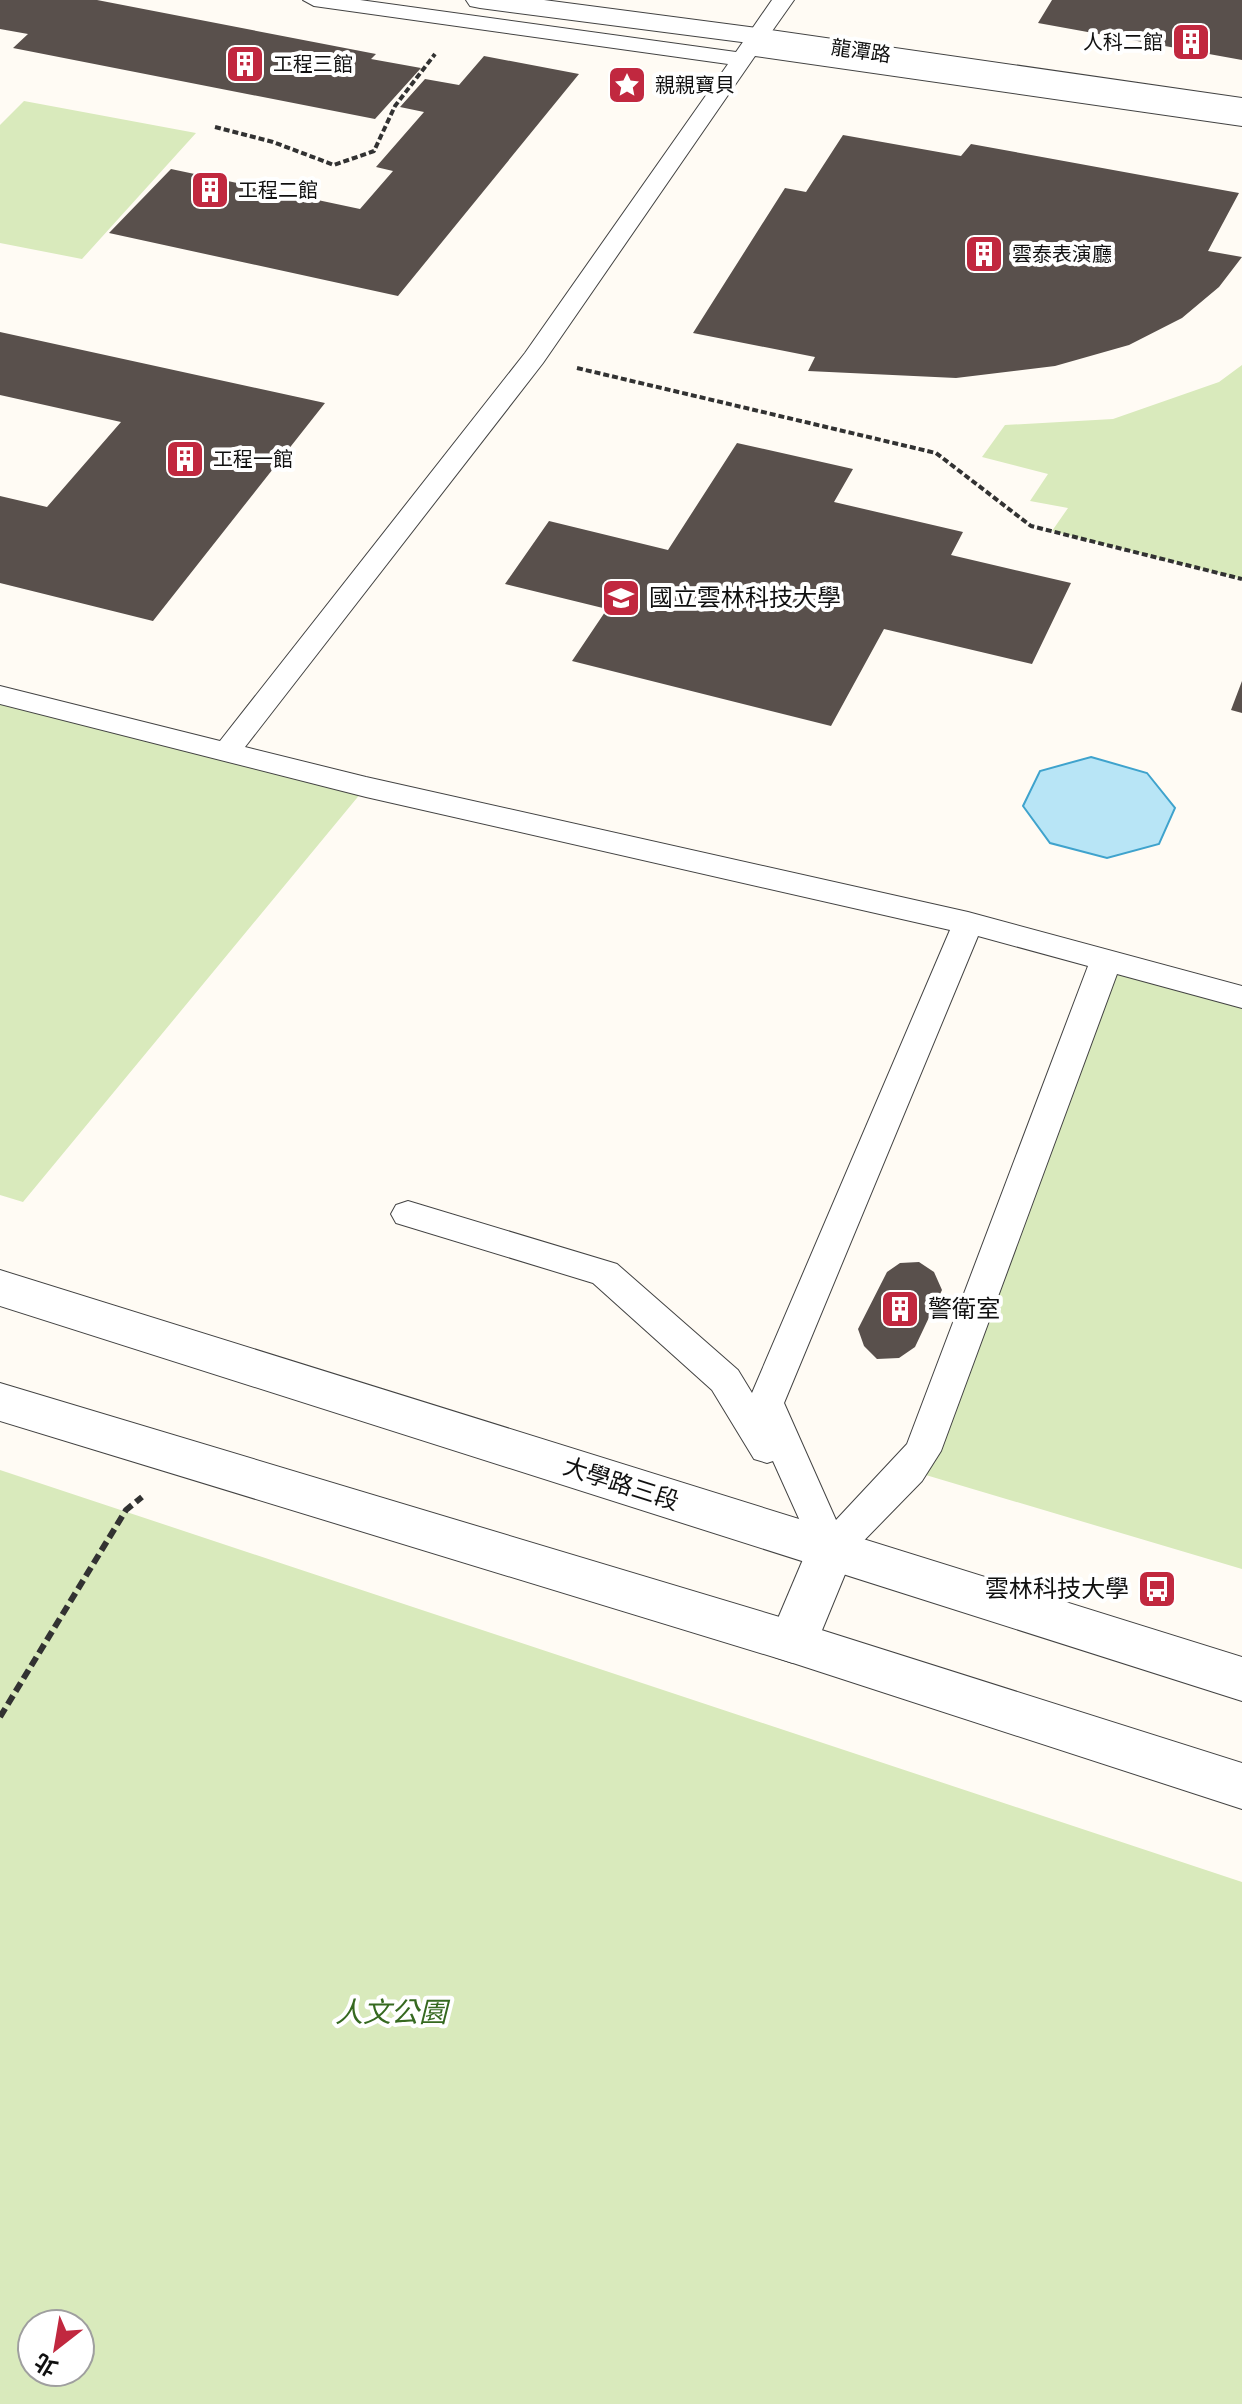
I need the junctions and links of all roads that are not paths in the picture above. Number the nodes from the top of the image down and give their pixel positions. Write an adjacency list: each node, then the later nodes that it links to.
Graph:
1 (314, 0): 4 (lane)
2 (480, 0): 4 (street, 龍潭路)
3 (783, 0): 4 (lane)
4 (749, 48): 5 (street, 龍潭路); 6 (lane); 8 (lane)
5 (1242, 107)
6 (1242, 119)
7 (0, 695): 8 (lane)
8 (227, 751): 9 (lane)
9 (968, 923): 10 (lane); 15 (lane)
10 (1106, 960): 11 (lane); 15 (lane)
11 (1242, 997)
12 (408, 1214): 15 (lane)
13 (0, 1288): 15 (street, 大學路三段)
14 (0, 1402): 16 (street)
15 (831, 1550): 16 (street); 17 (street, 大學路三段)
16 (793, 1642): 18 (street)
17 (1242, 1679)
18 (1242, 1786)

